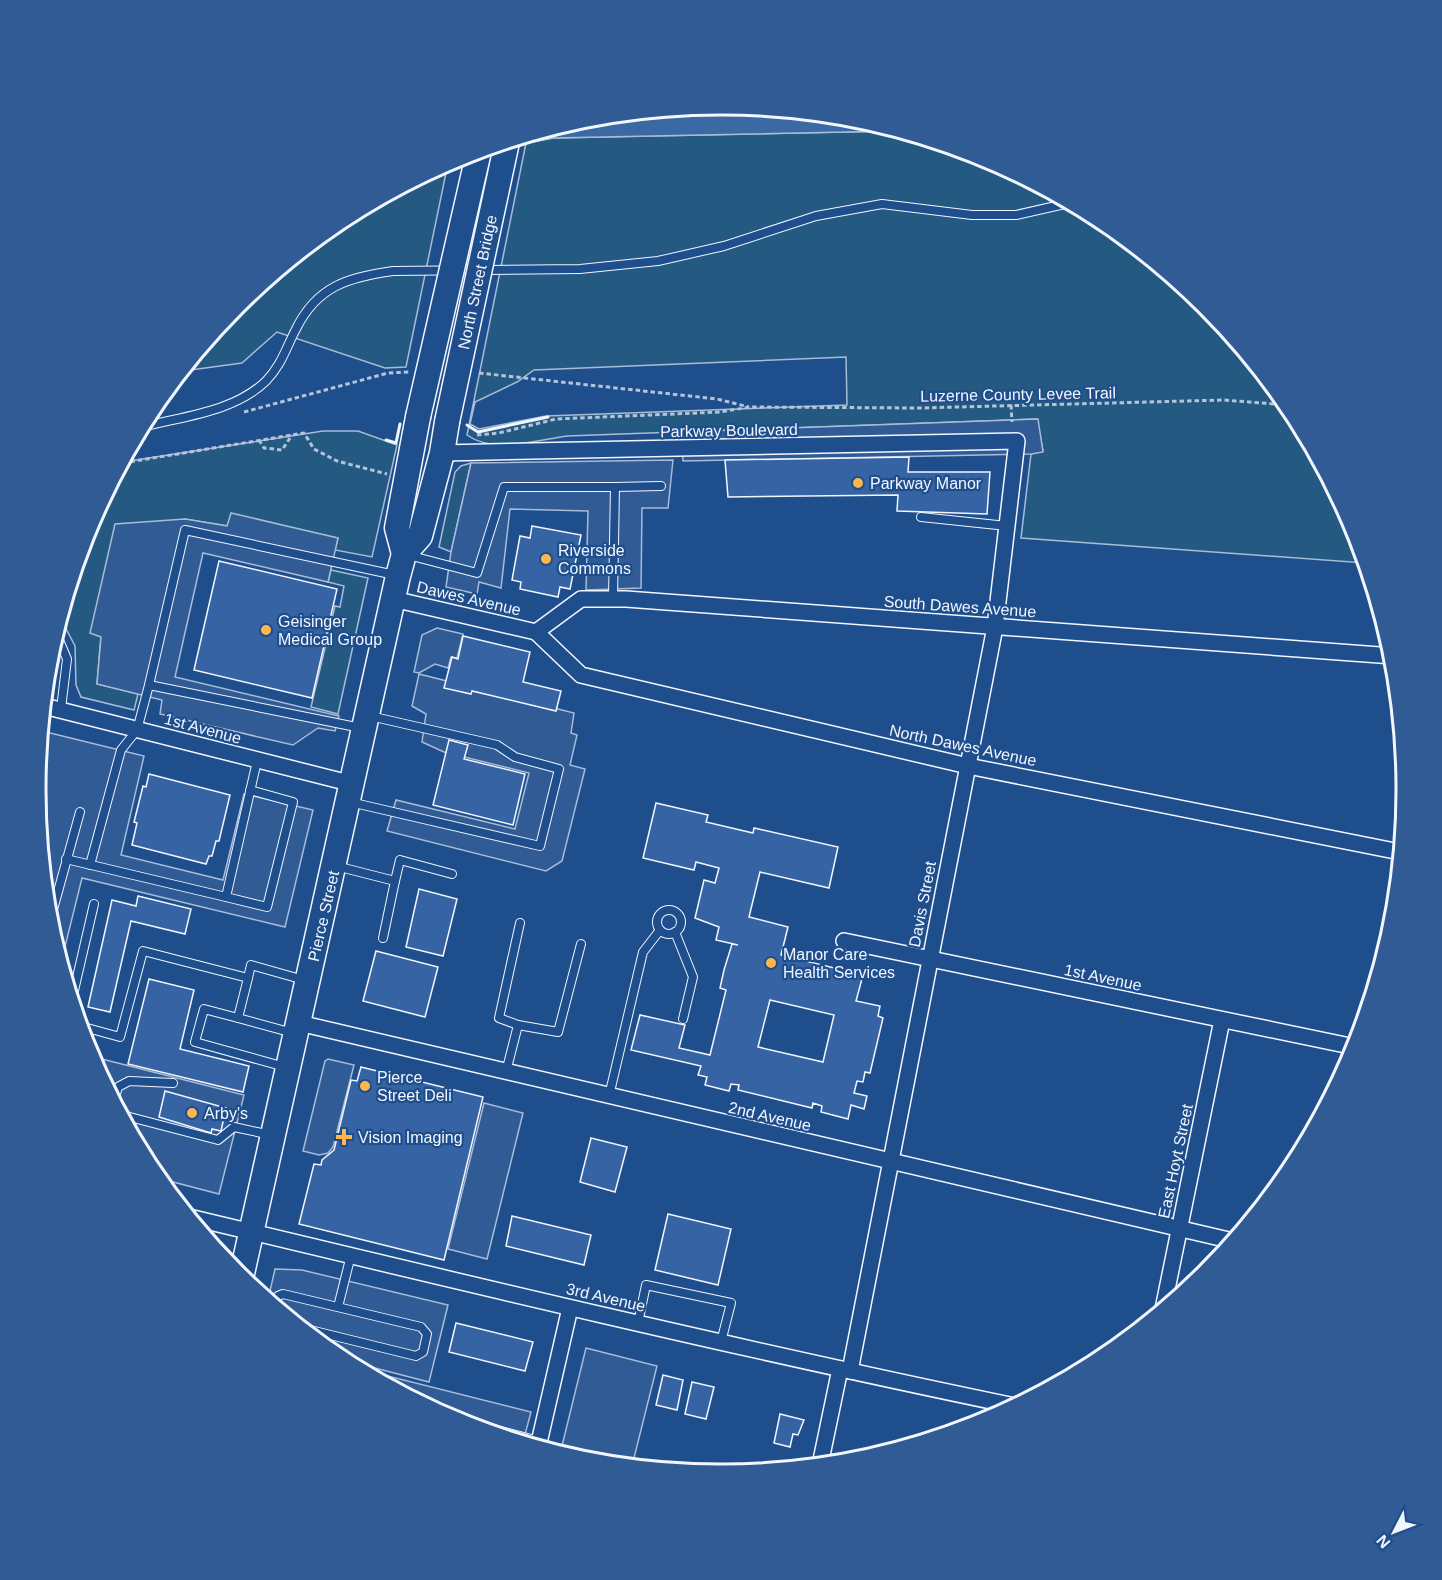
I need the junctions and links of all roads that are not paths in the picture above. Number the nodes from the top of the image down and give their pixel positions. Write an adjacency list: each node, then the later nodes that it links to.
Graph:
1 (505, 151): 5 (main road, North Street Bridge, bridge)
2 (477, 162): 4 (main road, North Street Bridge, bridge)
3 (1057, 205): 6 (lane)
4 (418, 417): 13 (main road, Pierce Street)
5 (447, 422): 8 (main road, Pierce Street)
6 (155, 424)
7 (1017, 441): 8 (street, Parkway Boulevard); 12 (street, Davis Street)
8 (442, 453): 13 (main road, Pierce Street)
9 (661, 486): 10 (lane)
10 (615, 487): 13 (lane); 14 (lane)
11 (921, 517): 12 (lane)
12 (1007, 526): 15 (street, Davis Street)
13 (398, 576): 16 (street, Dawes Avenue); 19 (lane); 22 (main road, Pierce Street)
14 (613, 599): 15 (street, South Dawes Avenue); 16 (street, South Dawes Avenue)
15 (995, 627): 18 (street, South Dawes Avenue); 25 (street, Davis Street)
16 (536, 632): 25 (street, North Dawes Avenue)
17 (62, 646): 21 (lane)
18 (1382, 655)
19 (150, 685): 22 (lane); 23 (lane)
20 (52, 707): 21 (street, 1st Avenue)
21 (61, 709): 23 (street, 1st Avenue)
22 (367, 722): 27 (main road, Pierce Street); 27 (lane)
23 (136, 730): 24 (street, 1st Avenue); 31 (lane)
24 (257, 761): 26 (lane); 27 (street, 1st Avenue)
25 (968, 766): 29 (street, North Dawes Avenue); 44 (street, Davis Street)
26 (250, 790): 35 (lane); 35 (lane)
27 (351, 793): 32 (main road, Pierce Street)
28 (80, 812): 30 (lane)
29 (1392, 851)
30 (66, 859): 31 (lane); 36 (lane)
31 (90, 865): 35 (lane)
32 (334, 866): 34 (lane); 46 (main road, Pierce Street)
33 (452, 873): 34 (lane)
34 (395, 881): 41 (lane)
35 (226, 897)
36 (55, 899)
37 (94, 904): 47 (lane)
38 (520, 923): 51 (lane)
39 (660, 930): 40 (lane); 40 (lane); 59 (lane)
40 (675, 932): 49 (lane)
41 (383, 938)
42 (844, 941): 44 (street, 1st Avenue)
43 (581, 944): 51 (lane)
44 (929, 960): 50 (street, 1st Avenue); 62 (street, Davis Street)
45 (248, 978): 46 (lane); 48 (lane); 53 (lane)
46 (308, 982): 52 (main road, Pierce Street)
47 (75, 985)
48 (238, 1018): 52 (lane); 55 (lane)
49 (683, 1019)
50 (1222, 1020): 54 (street, 1st Avenue); 64 (street, East Hoyt Street)
51 (518, 1025): 56 (lane)
52 (298, 1028): 55 (main road, Pierce Street); 56 (street, 2nd Avenue)
53 (91, 1029)
54 (1345, 1045)
55 (289, 1068): 61 (main road, Pierce Street)
56 (506, 1072): 59 (street, 2nd Avenue)
57 (173, 1083): 58 (lane)
58 (117, 1090)
59 (609, 1096): 62 (street, 2nd Avenue)
60 (132, 1118): 61 (lane)
61 (273, 1136): 65 (main road, Pierce Street)
62 (892, 1163): 64 (street, 2nd Avenue); 76 (street, Davis Street)
63 (202, 1220): 65 (street, 3rd Avenue)
64 (1179, 1230): 66 (street, 2nd Avenue); 70 (street, East Hoyt Street)
65 (251, 1232): 67 (street, 3rd Avenue); 68 (main road, Pierce Street)
66 (1224, 1239)
67 (351, 1255): 71 (lane); 72 (street, 3rd Avenue)
68 (244, 1266)
69 (277, 1298): 71 (lane)
70 (1165, 1298)
71 (338, 1307): 74 (lane)
72 (570, 1308): 73 (street, 3rd Avenue); 78 (street)
73 (638, 1323): 75 (street, 3rd Avenue); 75 (lane)
74 (320, 1333)
75 (721, 1342): 76 (street, 3rd Avenue)
76 (845, 1370): 77 (street, 3rd Avenue); 79 (street, Davis Street)
77 (1001, 1403)
78 (539, 1440)
79 (822, 1457)

